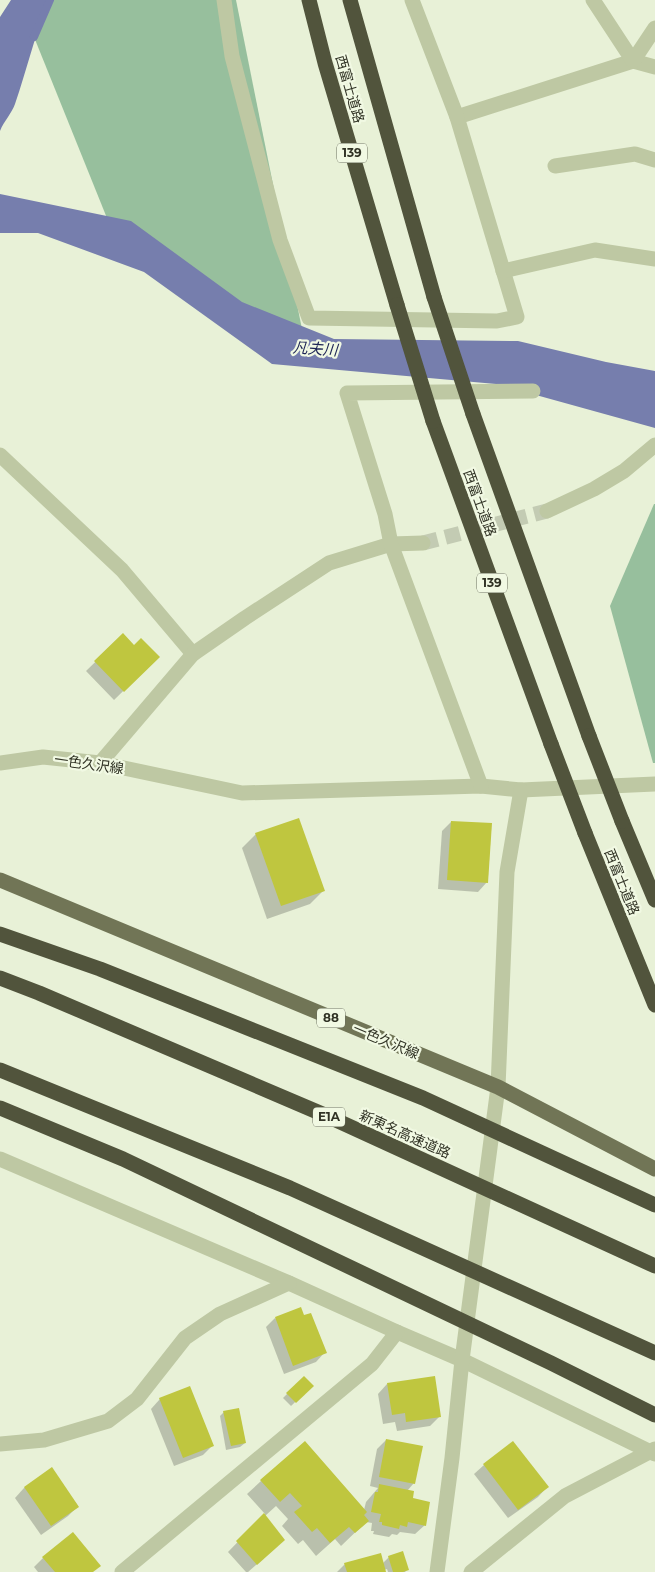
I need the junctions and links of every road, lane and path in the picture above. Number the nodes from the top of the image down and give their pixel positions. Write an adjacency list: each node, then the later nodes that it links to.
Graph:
1 (224, 0): 13 (street)
2 (309, 0): 30 (highway, 西富士道路 / 139, bridge)
3 (350, 0): 27 (highway, 西富士道路, bridge)
4 (412, 0): 9 (street)
5 (593, 0): 7 (street)
6 (655, 28): 7 (street)
7 (633, 61): 8 (street); 9 (street)
8 (655, 66)
9 (457, 116): 13 (street)
10 (655, 160): 11 (street)
11 (555, 166)
12 (655, 259): 13 (street)
13 (503, 271)
14 (533, 391): 19 (street)
15 (655, 445): 17 (street)
16 (0, 455): 20 (street)
17 (548, 511)
18 (423, 543): 19 (street)
19 (391, 544): 20 (street); 24 (street)
20 (193, 654): 22 (street)
21 (0, 763): 22 (street, 一色久沢線)
22 (100, 763): 24 (street, 一色久沢線)
23 (655, 784): 25 (street, 一色久沢線)
24 (481, 786): 25 (street, 一色久沢線)
25 (521, 790): 32 (street)
26 (0, 880): 32 (main road, 一色久沢線 / 88)
27 (655, 900)
28 (0, 934): 36 (highway, bridge)
29 (0, 978): 37 (highway, 新東名高速道路 / E1A, bridge)
30 (655, 1005)
31 (0, 1070): 40 (highway, bridge)
32 (498, 1087): 35 (main road, 一色久沢線 / 88); 41 (street)
33 (0, 1108): 42 (highway, bridge)
34 (0, 1158): 38 (street)
35 (655, 1168)
36 (655, 1205)
37 (655, 1266)
38 (289, 1283): 39 (street); 43 (street)
39 (397, 1332): 41 (street); 45 (street)
40 (655, 1353)
41 (462, 1360): 44 (street); 46 (street)
42 (655, 1415)
43 (0, 1444)
44 (653, 1452): 47 (street)
45 (122, 1572)
46 (437, 1572)
47 (472, 1572)

